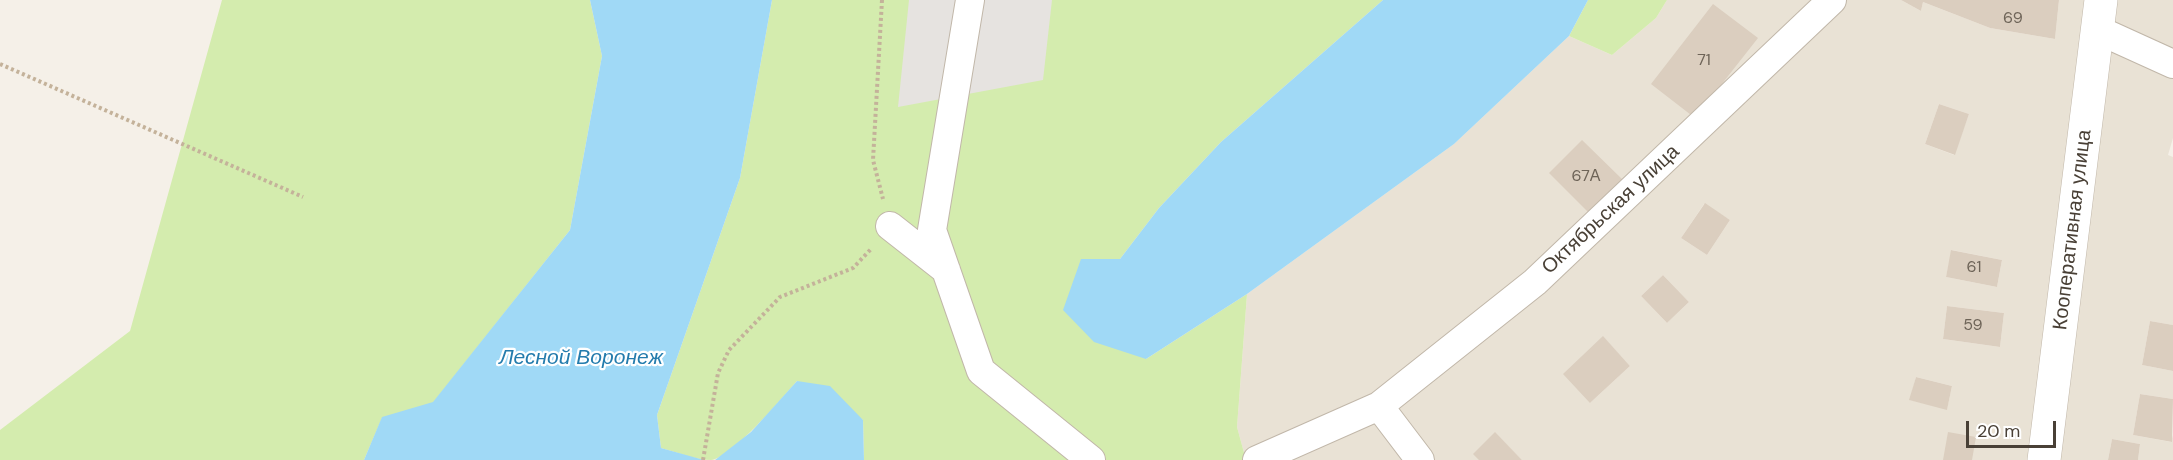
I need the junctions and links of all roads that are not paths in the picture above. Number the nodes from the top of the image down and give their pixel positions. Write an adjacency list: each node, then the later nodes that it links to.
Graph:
1 (970, 0): 6 (street)
2 (1832, 0): 7 (street, Октябрьская улица)
3 (2100, 15): 4 (street); 11 (street, Кооперативная улица)
4 (2173, 64)
5 (890, 226): 6 (street)
6 (946, 270): 8 (street)
7 (1379, 406): 9 (street, Октябрьская улица); 10 (street)
8 (1090, 460)
9 (1257, 460)
10 (1420, 460)
11 (2044, 460)

